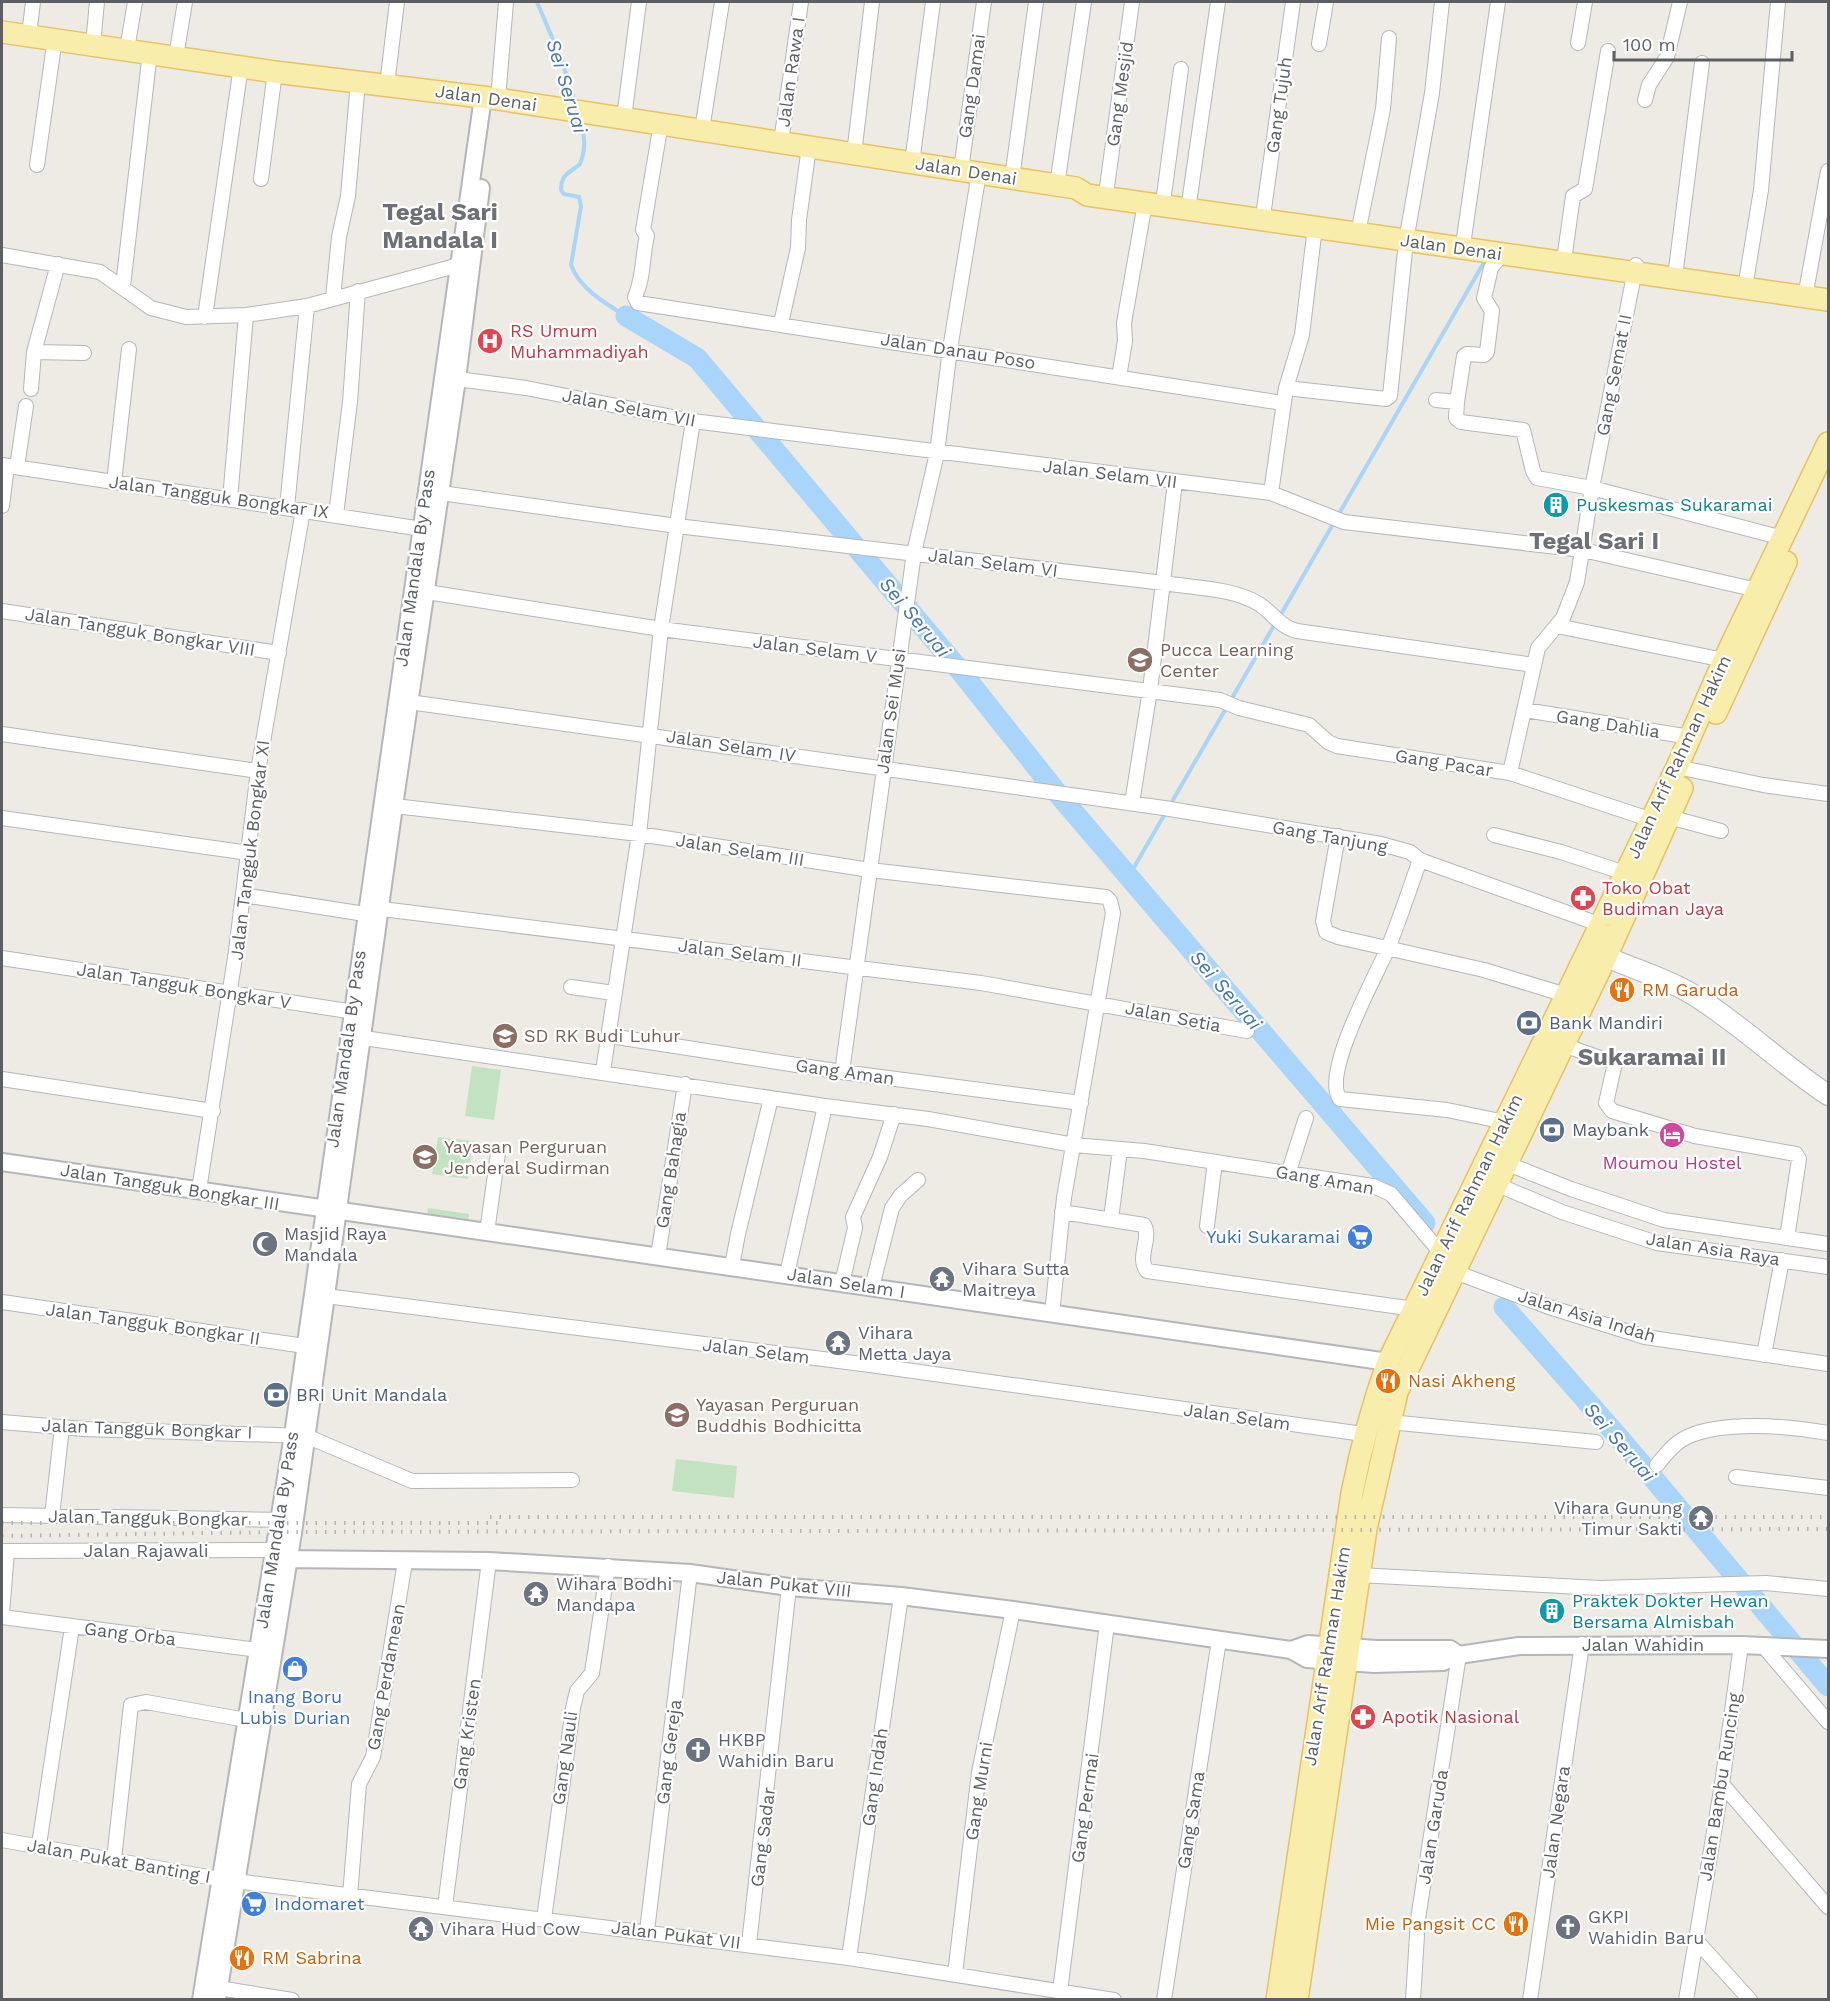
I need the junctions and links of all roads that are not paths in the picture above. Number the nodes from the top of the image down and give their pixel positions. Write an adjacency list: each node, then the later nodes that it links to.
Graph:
1 (33, 2): 25 (street)
2 (97, 2): 29 (street)
3 (135, 2): 31 (street)
4 (185, 2): 34 (street)
5 (397, 2): 40 (street)
6 (506, 2): 41 (street)
7 (639, 2): 43 (street)
8 (722, 2): 45 (street)
9 (801, 2): 46 (street, Jalan Rawa I)
10 (872, 2): 48 (street)
11 (933, 2): 49 (street)
12 (984, 2): 52 (street, Gang Damai)
13 (1036, 2): 53 (street)
14 (1084, 2): 55 (street)
15 (1132, 2): 56 (street, Gang Mesjid)
16 (1218, 2): 58 (street)
17 (1293, 2): 59 (street, Gang Tujuh)
18 (1326, 2): 30 (street)
19 (1442, 2): 62 (street)
20 (1498, 2): 63 (street)
21 (1585, 2): 28 (street)
22 (1680, 2): 42 (street)
23 (1778, 2): 71 (street)
24 (2, 32): 25 (main road, Jalan Denai)
25 (29, 34): 26 (main road, Jalan Denai)
26 (55, 38): 29 (main road, Jalan Denai); 50 (street)
27 (1389, 38): 60 (street)
28 (1578, 43)
29 (93, 44): 31 (main road, Jalan Denai)
30 (1319, 44)
31 (127, 49): 33 (main road, Jalan Denai)
32 (1608, 51): 65 (street)
33 (150, 52): 34 (main road, Jalan Denai); 72 (street)
34 (176, 57): 36 (main road, Jalan Denai)
35 (1702, 63): 70 (street)
36 (241, 66): 38 (main road, Jalan Denai); 80 (street)
37 (1181, 69): 57 (street)
38 (275, 72): 39 (main road, Jalan Denai); 54 (street)
39 (358, 82): 40 (main road, Jalan Denai); 76 (street)
40 (387, 85): 41 (main road, Jalan Denai)
41 (492, 98): 43 (main road, Jalan Denai); 68 (street, Jalan Mandala By Pass); 87 (street, Jalan Mandala By Pass)
42 (1646, 100)
43 (624, 118): 44 (main road, Jalan Denai)
44 (661, 123): 45 (main road, Jalan Denai); 81 (street, Jalan Danau Poso)
45 (702, 130): 46 (main road, Jalan Denai)
46 (781, 142): 47 (main road, Jalan Denai)
47 (809, 147): 48 (main road, Jalan Denai); 81 (street)
48 (854, 153): 49 (main road, Jalan Denai)
49 (912, 163): 52 (main road, Jalan Denai)
50 (36, 165)
51 (1828, 171): 75 (street)
52 (970, 172): 53 (main road, Jalan Denai); 83 (street, Jalan Sei Musi)
53 (1012, 178): 55 (main road, Jalan Denai)
54 (261, 179)
55 (1066, 187): 56 (main road, Jalan Denai); 57 (main road, Jalan Denai)
56 (1107, 187): 57 (main road, Jalan Denai)
57 (1155, 199): 58 (main road, Jalan Denai); 86 (street)
58 (1189, 204): 59 (main road, Jalan Denai); 61 (main road, Jalan Denai)
59 (1264, 209): 60 (main road, Jalan Denai)
60 (1360, 223): 62 (main road, Jalan Denai)
61 (1315, 227): 62 (main road, Jalan Denai); 88 (street)
62 (1407, 236): 63 (main road, Jalan Denai); 64 (main road, Jalan Denai); 88 (street)
63 (1464, 238): 64 (main road, Jalan Denai)
64 (1503, 249): 65 (main road, Jalan Denai); 69 (main road, Jalan Denai); 91 (street)
65 (1565, 253): 69 (main road, Jalan Denai)
66 (2, 255): 67 (street)
67 (58, 264): 72 (street); 84 (street)
68 (459, 265): 74 (street); 110 (street, Jalan Mandala By Pass)
69 (1635, 268): 70 (main road, Jalan Denai); 71 (main road, Jalan Denai); 101 (street, Gang Semat II)
70 (1676, 269): 71 (main road, Jalan Denai)
71 (1745, 283): 75 (main road, Jalan Denai)
72 (123, 286): 80 (street)
73 (1828, 290): 75 (main road, Jalan Denai)
74 (358, 291): 76 (street); 108 (street)
75 (1806, 292): 77 (main road, Jalan Denai)
76 (333, 298): 78 (street)
77 (1828, 300)
78 (307, 306): 79 (street); 106 (street)
79 (246, 315): 80 (street); 104 (street)
80 (204, 317)
81 (781, 323): 83 (street, Jalan Danau Poso)
82 (129, 349): 99 (street)
83 (950, 350): 86 (street, Jalan Danau Poso); 96 (street, Jalan Sei Musi)
84 (34, 352): 85 (street); 89 (street)
85 (84, 353)
86 (1119, 377): 92 (street, Jalan Danau Poso)
87 (457, 379): 94 (street, Jalan Selam VII); 102 (street, Jalan Mandala By Pass)
88 (1286, 388): 92 (street)
89 (31, 389)
90 (1436, 400): 91 (street)
91 (1457, 402): 101 (street)
92 (1283, 403): 103 (street)
93 (26, 406): 97 (street)
94 (693, 422): 96 (street, Jalan Selam VII); 109 (street)
95 (1828, 443): 111 (main road, Jalan Arif Rahman Hakim)
96 (937, 453): 100 (street, Jalan Selam VII); 113 (street, Jalan Sei Musi)
97 (8, 466): 99 (street, Jalan Tangguk Bongkar IX); 105 (street)
98 (1828, 472): 131 (main road, Jalan Arif Rahman Hakim)
99 (114, 482): 104 (street, Jalan Tangguk Bongkar IX)
100 (1175, 482): 103 (street, Jalan Selam VII); 114 (street)
101 (1592, 488): 111 (street); 112 (street, Gang Semat II)
102 (441, 493): 109 (street, Jalan Selam VI); 110 (street, Jalan Mandala By Pass)
103 (1271, 494): 112 (street, Jalan Selam VII)
104 (230, 499): 106 (street, Jalan Tangguk Bongkar IX)
105 (2, 506)
106 (286, 507): 107 (street, Jalan Tangguk Bongkar IX)
107 (303, 510): 108 (street, Jalan Tangguk Bongkar IX); 120 (street, Jalan Tangguk Bongkar XI)
108 (336, 515): 110 (street, Jalan Tangguk Bongkar IX)
109 (676, 526): 113 (street, Jalan Selam VI); 119 (street)
110 (428, 530): 116 (street, Jalan Mandala By Pass); 125 (street, Jalan Mandala By Pass)
111 (1783, 538): 115 (main road, Jalan Arif Rahman Hakim)
112 (1583, 550): 115 (street, Jalan Selam VII); 118 (street, Gang Semat II)
113 (914, 553): 114 (street, Jalan Selam VI); 121 (street, Jalan Sei Musi)
114 (1164, 583): 123 (street, Jalan Selam VI); 124 (street)
115 (1757, 590): 122 (main road, Jalan Arif Rahman Hakim)
116 (427, 592): 119 (street, Jalan Selam V); 125 (street, Jalan Mandala By Pass)
117 (2, 611): 120 (street, Jalan Tangguk Bongkar VIII)
118 (1557, 626): 122 (street); 123 (street, Gang Semat II)
119 (662, 629): 121 (street, Jalan Selam V); 129 (street)
120 (279, 653): 133 (street, Jalan Tangguk Bongkar XI)
121 (899, 660): 124 (street, Jalan Selam V); 132 (street, Jalan Sei Musi)
122 (1724, 660): 130 (main road, Jalan Arif Rahman Hakim)
123 (1534, 666): 127 (street, Gang Semat II)
124 (1150, 690): 126 (street, Jalan Selam V); 137 (street)
125 (404, 702): 129 (street, Jalan Selam IV); 138 (street, Jalan Mandala By Pass)
126 (1233, 705): 134 (street, Gang Pacar)
127 (1525, 710): 130 (street, Gang Dahlia); 134 (street, Gang Semat II)
128 (2, 734): 133 (street)
129 (650, 734): 132 (street, Jalan Selam IV); 142 (street)
130 (1690, 737): 131 (main road, Jalan Arif Rahman Hakim)
131 (1684, 768): 136 (street); 140 (main road, Jalan Arif Rahman Hakim)
132 (882, 769): 135 (street, Jalan Selam IV); 147 (street, Jalan Sei Musi)
133 (258, 771): 145 (street, Jalan Tangguk Bongkar XI)
134 (1510, 773): 140 (street, Gang Pacar)
135 (1065, 794): 137 (street, Gang Tanjung)
136 (1828, 794)
137 (1132, 803): 144 (street, Gang Tanjung)
138 (388, 805): 142 (street, Jalan Selam III); 150 (street, Jalan Mandala By Pass); 151 (street, Jalan Mandala By Pass)
139 (2, 818): 145 (street)
140 (1661, 818): 141 (street, Gang Pacar); 148 (main road, Jalan Arif Rahman Hakim); 152 (main road, Jalan Arif Rahman Hakim)
141 (1721, 831)
142 (639, 834): 147 (street, Jalan Selam III); 153 (street)
143 (1494, 835): 148 (street)
144 (1338, 836): 146 (street, Gang Tanjung); 154 (street)
145 (249, 853): 149 (street, Jalan Tangguk Bongkar XI)
146 (1420, 861): 152 (street, Gang Tanjung); 154 (street)
147 (870, 870): 157 (street, Jalan Sei Musi); 162 (street, Jalan Selam III)
148 (1625, 873): 152 (main road, Jalan Arif Rahman Hakim)
149 (243, 895): 151 (street); 159 (street, Jalan Tangguk Bongkar XI)
150 (382, 909): 151 (street); 153 (street, Jalan Selam II); 163 (street, Jalan Mandala By Pass)
151 (365, 914): 163 (street, Jalan Mandala By Pass)
152 (1609, 928): 155 (main road, Jalan Arif Rahman Hakim)
153 (624, 940): 157 (street, Jalan Selam II); 160 (street)
154 (1388, 947): 161 (street); 179 (street)
155 (1598, 953): 161 (main road, Jalan Arif Rahman Hakim); 167 (main road, Jalan Arif Rahman Hakim); 172 (main road)
156 (2, 958): 159 (street, Jalan Tangguk Bongkar V)
157 (858, 967): 162 (street, Jalan Selam II); 169 (street, Jalan Sei Musi)
158 (571, 987): 160 (street)
159 (231, 993): 163 (street, Jalan Tangguk Bongkar V); 176 (street, Jalan Tangguk Bongkar XI)
160 (614, 993): 165 (street)
161 (1566, 995): 179 (main road, Jalan Arif Rahman Hakim)
162 (1098, 1003): 164 (street, Jalan Setia); 174 (street)
163 (359, 1012): 166 (street, Jalan Mandala By Pass); 191 (street, Jalan Mandala By Pass)
164 (1247, 1031)
165 (610, 1036): 168 (street); 169 (street, Gang Aman)
166 (363, 1038): 168 (street, Gang Aman); 191 (street, Jalan Mandala By Pass)
167 (1563, 1046): 185 (main road, Jalan Arif Rahman Hakim); 198 (street)
168 (603, 1071): 171 (street, Gang Aman)
169 (842, 1072): 174 (street, Gang Aman)
170 (2, 1079): 176 (street)
171 (685, 1084): 173 (street, Gang Aman); 202 (street, Gang Bahagia)
172 (1828, 1095)
173 (771, 1098): 175 (street, Gang Aman); 204 (street)
174 (1081, 1102): 180 (street)
175 (825, 1106): 177 (street, Gang Aman); 207 (street)
176 (213, 1111): 190 (street, Jalan Tangguk Bongkar XI)
177 (894, 1114): 180 (street, Gang Aman); 208 (street)
178 (1306, 1118): 186 (street)
179 (1505, 1122): 201 (main road, Jalan Arif Rahman Hakim)
180 (1074, 1145): 181 (street, Gang Aman); 192 (street)
181 (1120, 1149): 184 (street, Gang Aman); 194 (street)
182 (498, 1153): 197 (street)
183 (2, 1162): 190 (street, Jalan Tangguk Bongkar III)
184 (1215, 1162): 186 (street, Gang Aman); 196 (street)
185 (1508, 1164): 188 (main road, Jalan Arif Rahman Hakim); 189 (street, Jalan Asia Raya)
186 (1288, 1174): 201 (street, Gang Aman)
187 (918, 1179): 209 (street)
188 (1498, 1185): 193 (street, Jalan Asia Raya); 206 (main road, Jalan Arif Rahman Hakim)
189 (1571, 1189): 193 (street); 195 (street, Jalan Asia Raya)
190 (199, 1190): 191 (street, Jalan Tangguk Bongkar III)
191 (331, 1211): 197 (street, Jalan Selam I); 210 (street, Jalan Mandala By Pass); 214 (street, Jalan Mandala By Pass)
192 (1062, 1212): 194 (street); 213 (street)
193 (1562, 1212): 199 (street, Jalan Asia Raya)
194 (1111, 1219): 212 (street)
195 (1664, 1220): 198 (street, Jalan Asia Raya); 199 (street)
196 (1207, 1226)
197 (487, 1232): 202 (street, Jalan Selam I)
198 (1787, 1238): 200 (street, Jalan Asia Raya)
199 (1657, 1243): 203 (street, Jalan Asia Raya)
200 (1828, 1244)
201 (1442, 1254): 212 (main road, Jalan Arif Rahman Hakim)
202 (658, 1256): 204 (street, Jalan Selam I)
203 (1782, 1260): 205 (street, Jalan Asia Raya); 215 (street)
204 (732, 1266): 207 (street, Jalan Selam I)
205 (1828, 1267)
206 (1455, 1272): 215 (street, Jalan Asia Indah); 219 (main road, Jalan Arif Rahman Hakim)
207 (787, 1274): 208 (street, Jalan Selam I)
208 (842, 1283): 209 (street, Jalan Selam I)
209 (872, 1287): 213 (street, Jalan Selam I)
210 (326, 1296): 222 (street, Jalan Selam); 223 (street, Jalan Mandala By Pass)
211 (2, 1302): 214 (street, Jalan Tangguk Bongkar II)
212 (1414, 1309): 216 (main road, Jalan Arif Rahman Hakim)
213 (1052, 1314): 216 (street, Jalan Selam I)
214 (305, 1346): 223 (street, Jalan Mandala By Pass)
215 (1764, 1355): 217 (street, Jalan Asia Indah)
216 (1388, 1362): 222 (main road, Jalan Arif Rahman Hakim)
217 (1828, 1364)
218 (2, 1422): 220 (street, Jalan Tangguk Bongkar I)
219 (1389, 1422): 224 (street); 238 (main road, Jalan Arif Rahman Hakim)
220 (62, 1427): 223 (street, Jalan Tangguk Bongkar I); 230 (street)
221 (1828, 1433): 225 (street)
222 (1363, 1434): 252 (main road, Jalan Arif Rahman Hakim)
223 (300, 1435): 227 (street); 231 (street, Jalan Mandala By Pass)
224 (1596, 1442)
225 (1657, 1465)
226 (1736, 1477): 228 (street)
227 (572, 1480)
228 (1828, 1488)
229 (2, 1515): 230 (street, Jalan Tangguk Bongkar)
230 (52, 1516): 231 (street, Jalan Tangguk Bongkar)
231 (287, 1520): 233 (street, Jalan Mandala By Pass)
232 (4, 1551): 233 (street, Jalan Rajawali); 243 (street)
233 (282, 1555): 235 (street, Jalan Pukat VIII); 250 (street, Jalan Mandala By Pass); 260 (street, Jalan Mandala By Pass)
234 (489, 1561): 235 (street, Jalan Pukat VIII); 236 (street, Jalan Pukat VIII); 263 (street, Gang Kristen)
235 (405, 1562): 261 (street, Gang Perdamean)
236 (608, 1566): 237 (street, Jalan Pukat VIII); 264 (street, Gang Nauli)
237 (690, 1573): 239 (street, Jalan Pukat VIII); 265 (street, Gang Gereja)
238 (1359, 1575): 240 (street); 252 (main road, Jalan Arif Rahman Hakim)
239 (789, 1587): 241 (street, Jalan Pukat VIII); 267 (street, Gang Sadar)
240 (1828, 1589)
241 (901, 1596): 242 (street, Jalan Pukat VIII); 268 (street, Gang Indah)
242 (1013, 1610): 244 (street, Jalan Pukat VIII); 269 (street, Gang Murni)
243 (2, 1615): 245 (street, Gang Orba)
244 (1107, 1624): 246 (street, Jalan Pukat VIII); 270 (street, Gang Permai)
245 (72, 1627): 250 (street, Gang Orba); 258 (street)
246 (1219, 1640): 252 (street, Jalan Pukat VIII); 275 (street, Gang Sama)
247 (1582, 1644): 248 (street, Jalan Wahidin); 253 (street, Jalan Wahidin); 279 (street, Jalan Negara)
248 (1742, 1645): 249 (street, Jalan Wahidin); 256 (street, Jalan Bambu Runcing)
249 (1766, 1648): 251 (street, Jalan Wahidin); 255 (street)
250 (258, 1650): 254 (street, Jalan Mandala By Pass)
251 (1824, 1651)
252 (1337, 1655): 253 (street, Jalan Wahidin); 276 (main road, Jalan Arif Rahman Hakim); 277 (main road, Jalan Arif Rahman Hakim)
253 (1459, 1655): 278 (street, Jalan Garuda)
254 (246, 1720): 259 (street); 260 (street, Jalan Mandala By Pass)
255 (1828, 1722)
256 (1722, 1784): 262 (street); 266 (street, Jalan Bambu Runcing)
257 (2, 1840): 258 (street, Jalan Pukat Banting I)
258 (39, 1845): 259 (street, Jalan Pukat Banting I)
259 (114, 1858): 260 (street, Jalan Pukat Banting I)
260 (227, 1880): 261 (street, Jalan Pukat VII); 271 (street, Jalan Mandala By Pass); 272 (street, Jalan Mandala By Pass)
261 (350, 1896): 263 (street, Jalan Pukat VII)
262 (1828, 1906)
263 (445, 1907): 264 (street, Jalan Pukat VII)
264 (544, 1919): 265 (street, Jalan Pukat VII)
265 (647, 1931): 267 (street, Jalan Pukat VII)
266 (1695, 1939): 280 (street, Jalan Bambu Runcing); 281 (street)
267 (749, 1944): 268 (street, Jalan Pukat VII)
268 (849, 1958): 269 (street, Jalan Pukat VII)
269 (955, 1974): 270 (street, Jalan Pukat VII)
270 (1060, 1991): 274 (street, Jalan Pukat VII)
271 (218, 1994): 273 (street)
272 (201, 2000)
273 (291, 2000)
274 (1114, 2000)
275 (1164, 2000)
276 (1277, 2000)
277 (1297, 2000)
278 (1413, 2000)
279 (1530, 2000)
280 (1686, 2000)
281 (1750, 2000)

